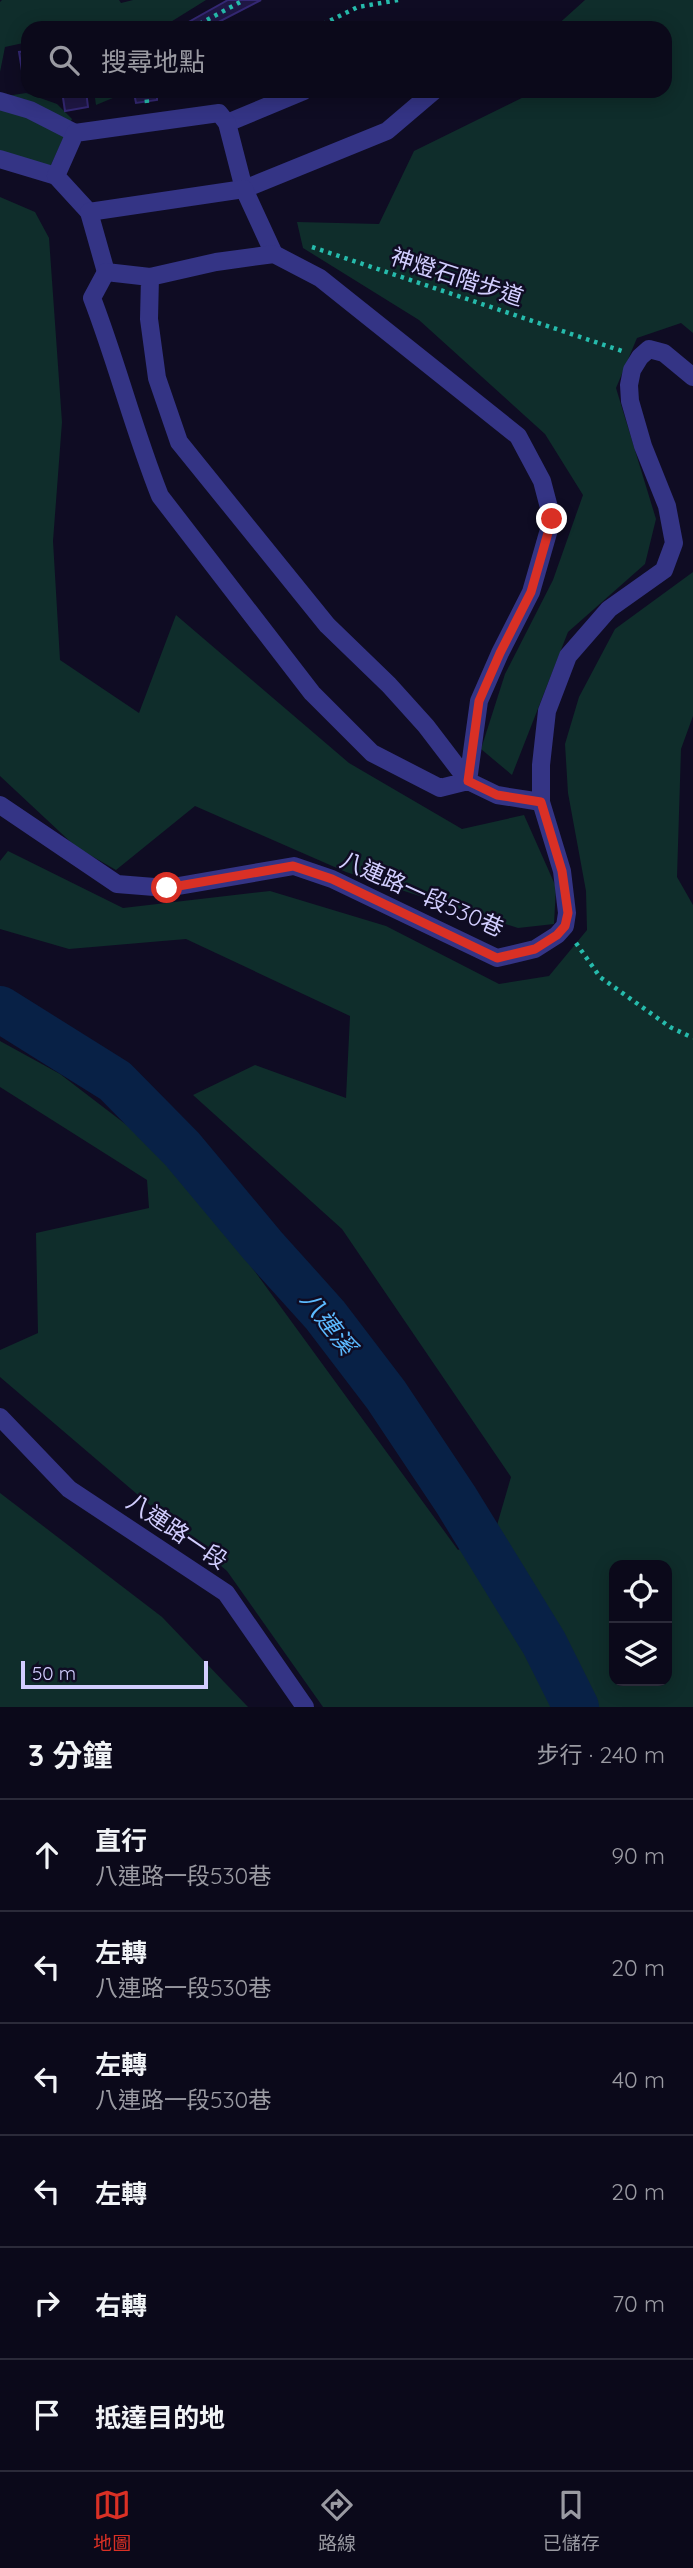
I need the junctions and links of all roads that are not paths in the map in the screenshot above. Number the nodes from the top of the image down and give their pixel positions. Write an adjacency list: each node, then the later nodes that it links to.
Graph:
1 (287, 98): 4 (street)
2 (426, 98): 8 (street)
3 (0, 101): 5 (street)
4 (227, 123): 5 (street); 8 (street)
5 (75, 133): 7 (street)
6 (0, 159): 7 (street)
7 (56, 176): 9 (street)
8 (244, 189): 9 (street); 10 (street)
9 (89, 212): 11 (street)
10 (274, 254): 12 (street); 14 (street)
11 (106, 272): 12 (street); 14 (street)
12 (150, 277): 14 (street)
13 (693, 377): 15 (street)
14 (468, 781): 15 (street)
15 (541, 802): 16 (street, 八連路一段530巷)
16 (0, 805)
17 (0, 1417): 18 (street, 八連路一段)
18 (305, 1707)

